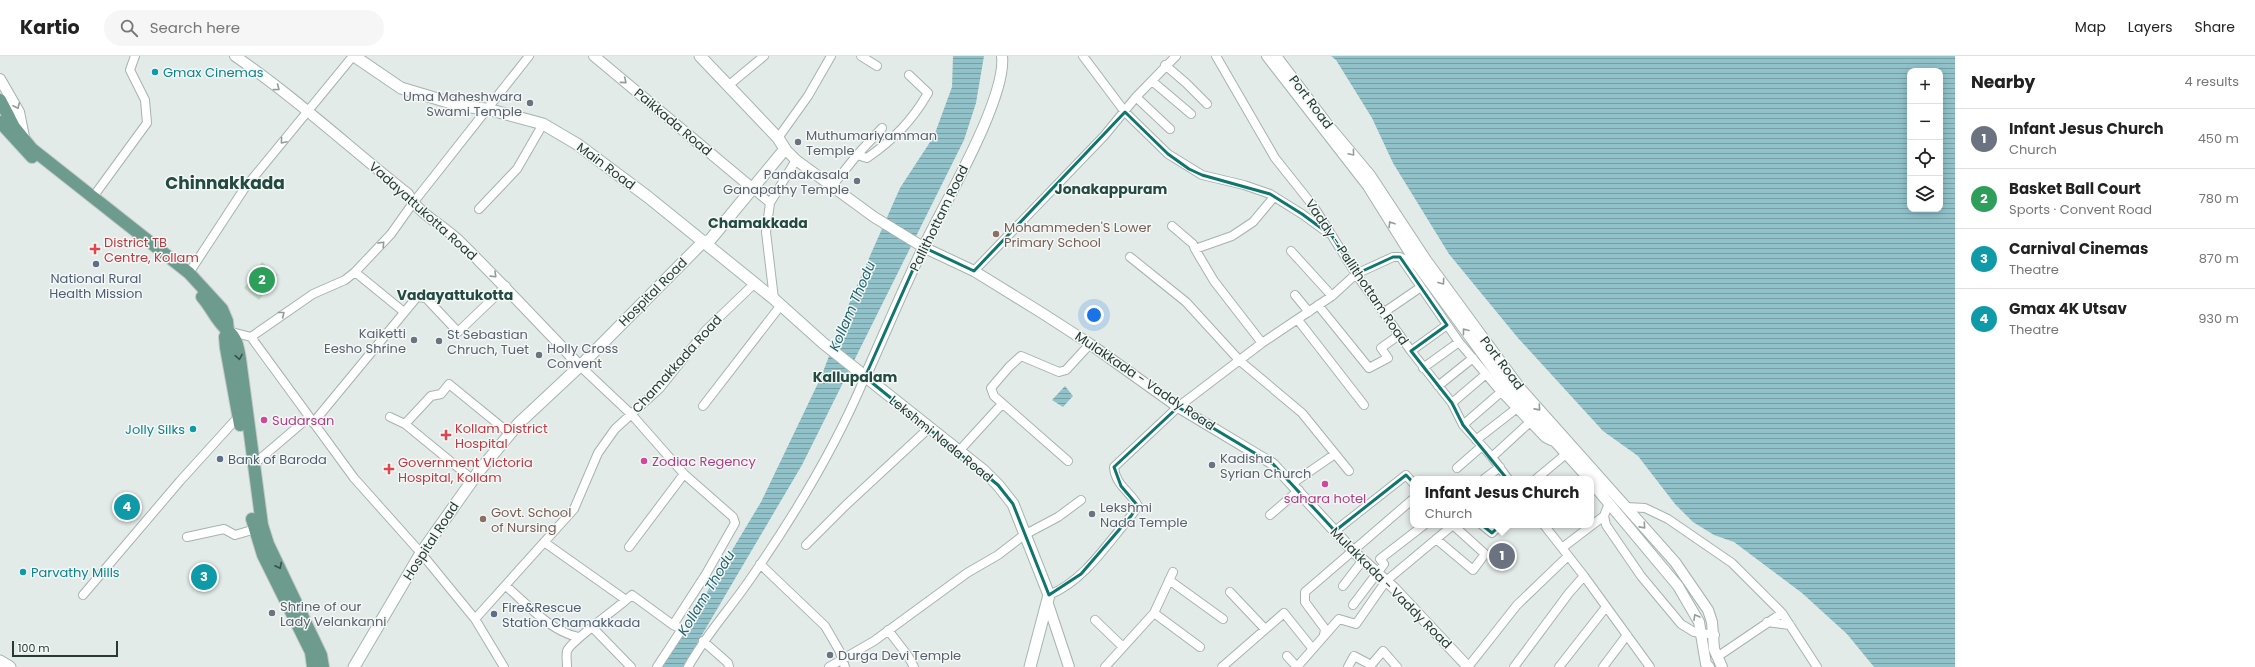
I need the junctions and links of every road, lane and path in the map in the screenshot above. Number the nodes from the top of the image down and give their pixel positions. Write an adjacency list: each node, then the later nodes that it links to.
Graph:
1 (135, 56): 40 (street)
2 (235, 56): 26 (street, Vadayattukotta Road, one-way to 26)
3 (354, 56): 25 (main road, Main Road); 26 (street)
4 (529, 56): 25 (street)
5 (594, 56): 39 (street, Paikkada Road, one-way to 39)
6 (700, 56): 21 (main road)
7 (764, 56): 21 (street)
8 (831, 56): 34 (street)
9 (861, 56): 17 (street)
10 (1083, 56): 27 (street)
11 (1176, 56): 16 (street)
12 (1216, 56): 46 (street, Vaddy - Pallithottam Road)
13 (1267, 56): 53 (street, Port Road, one-way to 13)
14 (1276, 56): 53 (street, Port Road, one-way to 53)
15 (1004, 58): 48 (street, Pallithottam Road)
16 (1165, 65): 20 (street); 24 (street)
17 (878, 66)
18 (909, 75): 36 (street)
19 (0, 79): 33 (street, one-way to 33)
20 (1152, 81): 22 (street); 28 (street)
21 (729, 85): 34 (main road)
22 (1136, 97): 27 (street); 32 (street)
23 (0, 100): 33 (main road)
24 (1207, 104)
25 (486, 109): 29 (main road, Main Road); 42 (street)
26 (308, 111): 42 (street, Vadayattukotta Road); 56 (street, one-way to 56)
27 (1124, 112): 41 (street); 54 (street)
28 (1191, 114)
29 (542, 124): 44 (street); 47 (main road, Main Road)
30 (0, 125): 70 (main road)
31 (882, 128): 36 (street)
32 (1170, 129)
33 (24, 137): 40 (main road)
34 (778, 138): 35 (main road)
35 (785, 149): 37 (street, Mulakkada - Vaddy Road); 39 (main road, Hospital Road)
36 (857, 155): 38 (street)
37 (796, 160): 38 (street, Mulakkada - Vaddy Road); 43 (street)
38 (832, 186): 48 (street, Mulakkada - Vaddy Road)
39 (752, 188): 43 (street); 47 (main road, Hospital Road)
40 (93, 197): 56 (main road)
41 (1274, 197): 46 (street); 49 (street)
42 (413, 203): 55 (street, one-way to 42); 59 (street, Vadayattukotta Road, one-way to 59)
43 (770, 203): 63 (street)
44 (479, 209)
45 (1172, 226): 49 (street)
46 (1332, 236): 57 (street, Vaddy - Pallithottam Road)
47 (702, 243): 58 (main road, Main Road); 79 (main road, Hospital Road)
48 (920, 246): 54 (street, Mulakkada - Vaddy Road); 81 (street, Pallithottam Road)
49 (1195, 249): 75 (street)
50 (1291, 251): 62 (street)
51 (1130, 257): 78 (street)
52 (1400, 257): 53 (street); 57 (street); 60 (street)
53 (1422, 263): 100 (street, Port Road, one-way to 53); 123 (street, Port Road, one-way to 123)
54 (974, 271): 74 (street, Mulakkada - Vaddy Road)
55 (355, 272): 65 (street); 72 (street, one-way to 55)
56 (189, 273): 70 (main road)
57 (1356, 274): 62 (street); 67 (street, Vaddy - Pallithottam Road)
58 (755, 283): 63 (main road, Main Road); 91 (street, Chamakkada Road)
59 (506, 286): 65 (street); 79 (street, Vadayattukotta Road)
60 (1421, 287): 67 (street); 69 (street)
61 (1294, 296): 66 (street)
62 (1332, 296): 64 (street)
63 (777, 302): 81 (main road, Main Road); 88 (street)
64 (1318, 305): 66 (street); 71 (street)
65 (404, 312): 94 (street)
66 (1309, 312): 68 (street)
67 (1383, 313): 71 (street, Vaddy - Pallithottam Road)
68 (1298, 320): 75 (street); 87 (street)
69 (1447, 325): 73 (street); 76 (street)
70 (228, 331): 72 (street); 92 (main road); 107 (main road, one-way to 107)
71 (1399, 335): 76 (street, Vaddy - Pallithottam Road)
72 (251, 337): 94 (street)
73 (1459, 342): 77 (street); 80 (street)
74 (1090, 344): 86 (street); 89 (street, Mulakkada - Vaddy Road)
75 (1262, 344): 78 (street)
76 (1411, 351): 80 (street, Vaddy - Pallithottam Road)
77 (1473, 358): 82 (street); 83 (street)
78 (1240, 361): 89 (street); 103 (street)
79 (580, 366): 91 (street); 99 (main road, Hospital Road)
80 (1423, 368): 83 (street, Vaddy - Pallithottam Road)
81 (861, 374): 98 (main road, Lekshmi Nada Road); 147 (street)
82 (1486, 374): 84 (street); 85 (street)
83 (1438, 386): 85 (street, Vaddy - Pallithottam Road)
84 (1502, 392): 90 (street); 97 (street)
85 (1452, 403): 97 (street, Vaddy - Pallithottam Road)
86 (1002, 404): 102 (street); 106 (street)
87 (1364, 404)
88 (703, 406)
89 (1178, 407): 119 (street, Mulakkada - Vaddy Road); 156 (street)
90 (1517, 408): 95 (street); 101 (street)
91 (632, 415): 111 (street); 139 (street, Chamakkada Road)
92 (238, 416): 134 (main road); 154 (street)
93 (390, 417): 96 (street)
94 (311, 420): 107 (street); 144 (street)
95 (1530, 422): 100 (street); 105 (street)
96 (404, 424): 99 (street); 116 (street)
97 (1463, 425): 101 (street, Vaddy - Pallithottam Road)
98 (929, 428): 102 (main road, Lekshmi Nada Road); 140 (street)
99 (509, 433): 116 (main road, Hospital Road)
100 (1556, 442): 104 (street, Port Road)
101 (1479, 443): 105 (street, Vaddy - Pallithottam Road); 109 (street)
102 (958, 451): 136 (main road, Lekshmi Nada Road)
103 (1335, 454): 110 (street); 119 (street)
104 (1566, 454): 114 (street); 115 (street, Port Road)
105 (1492, 458): 108 (street, Vaddy - Pallithottam Road)
106 (1068, 461)
107 (253, 465): 186 (main road, one-way to 186)
108 (1500, 467): 112 (street); 113 (street, Vaddy - Pallithottam Road)
109 (1457, 468)
110 (1349, 470)
111 (684, 474): 141 (street); 165 (street)
112 (1488, 476)
113 (1506, 476)
114 (1540, 476)
115 (1586, 476)
116 (472, 479): 144 (main road, Hospital Road)
117 (1410, 480): 135 (street)
118 (1594, 486): 122 (street)
119 (1296, 487): 124 (street); 135 (street, Mulakkada - Vaddy Road)
120 (1081, 500): 136 (street)
121 (1410, 502): 143 (street)
122 (1609, 503): 125 (street); 170 (street, one-way to 122)
123 (1626, 507): 160 (street); 173 (street, Port Road, one-way to 173)
124 (1270, 515)
125 (1604, 516): 126 (street); 170 (street)
126 (1594, 524)
127 (1420, 528): 148 (street)
128 (1449, 528): 138 (street)
129 (1456, 528): 138 (street)
130 (1486, 528): 131 (street)
131 (1497, 528)
132 (1546, 528): 142 (street)
133 (1588, 528): 142 (street)
134 (255, 529): 137 (street); 185 (main road)
135 (1335, 531): 143 (street, Mulakkada - Vaddy Road)
136 (1024, 535): 156 (main road, Lekshmi Nada Road); 169 (street)
137 (187, 537)
138 (1436, 539): 150 (street)
139 (544, 542): 151 (street, Chamakkada Road); 155 (street)
140 (806, 545)
141 (629, 547)
142 (1562, 548): 145 (street)
143 (1353, 551): 146 (street, Mulakkada - Vaddy Road); 171 (street)
144 (421, 552): 161 (street); 187 (main road, Hospital Road)
145 (1568, 556): 149 (street); 203 (street)
146 (1363, 560): 148 (street, Mulakkada - Vaddy Road); 152 (street)
147 (760, 564): 175 (street); 182 (street)
148 (1378, 574): 150 (street, Mulakkada - Vaddy Road); 157 (street)
149 (1584, 576): 158 (street); 204 (street)
150 (1386, 582): 171 (street); 203 (street, Mulakkada - Vaddy Road)
151 (506, 586): 161 (street, Chamakkada Road); 174 (street)
152 (1343, 586)
153 (1230, 592): 168 (street)
154 (84, 595)
155 (626, 600): 165 (street); 167 (street)
156 (1048, 600): 196 (main road); 197 (street)
157 (1353, 605)
158 (1606, 608): 172 (street); 205 (street)
159 (1154, 613): 162 (street); 176 (street); 177 (street)
160 (1782, 613): 164 (street); 166 (street)
161 (475, 619): 188 (street)
162 (1223, 619)
163 (1095, 620): 176 (street)
164 (1767, 622): 166 (street); 180 (street)
165 (673, 625): 191 (street)
166 (1790, 625): 209 (street)
167 (593, 628): 174 (street); 190 (street)
168 (1265, 629): 178 (street); 199 (street)
169 (888, 630): 182 (street); 195 (street)
170 (1703, 634): 173 (street); 183 (street)
171 (1324, 635): 178 (street)
172 (1627, 635): 206 (street); 207 (street)
173 (1714, 635): 180 (street, Port Road)
174 (578, 637): 189 (street)
175 (703, 640): 192 (street); 193 (street)
176 (1123, 647): 198 (street)
177 (1200, 647)
178 (1312, 648): 200 (street)
179 (1287, 656): 200 (street)
180 (1717, 657): 183 (street); 208 (street, Port Road)
181 (0, 661): 184 (main road)
182 (844, 663): 194 (street)
183 (1705, 666)
184 (10, 667)
185 (313, 667)
186 (323, 667)
187 (354, 667)
188 (504, 667)
189 (567, 667)
190 (631, 667)
191 (657, 667)
192 (688, 667)
193 (729, 667)
194 (829, 667)
195 (914, 667)
196 (1030, 667)
197 (1069, 667)
198 (1105, 667)
199 (1222, 667)
200 (1297, 667)
201 (1348, 667): 202 (street)
202 (1397, 667)
203 (1468, 667)
204 (1514, 667)
205 (1559, 667)
206 (1603, 667)
207 (1650, 667)
208 (1722, 667)
209 (1818, 667)

